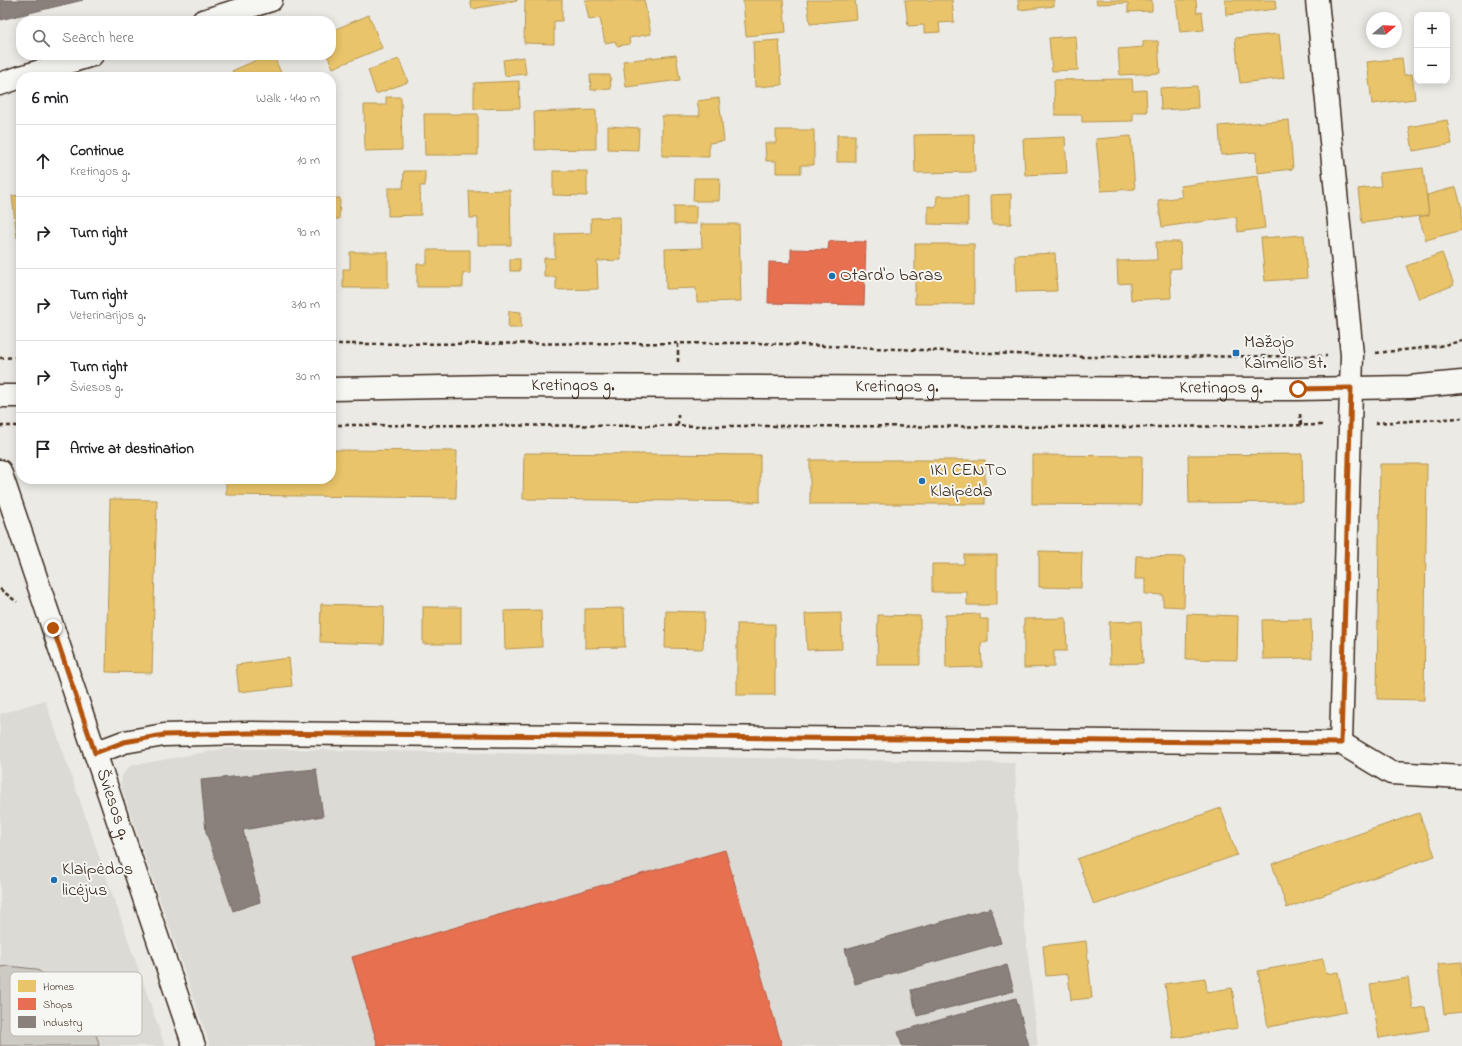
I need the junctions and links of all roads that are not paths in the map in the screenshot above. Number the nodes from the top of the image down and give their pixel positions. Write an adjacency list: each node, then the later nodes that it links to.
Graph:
1 (271, 0): 3 (street)
2 (1317, 0): 9 (street)
3 (219, 16)
4 (76, 60): 5 (street)
5 (37, 72)
6 (16, 79): 7 (street)
7 (0, 84)
8 (1462, 382): 9 (street, Kretingos g.)
9 (1351, 388): 10 (street, Kretingos g.); 14 (street)
10 (336, 390)
11 (0, 396): 12 (street)
12 (16, 396)
13 (0, 471): 15 (street, Šviesos g.)
14 (1341, 743): 15 (street); 16 (street)
15 (95, 753): 17 (street, Šviesos g.)
16 (1462, 777)
17 (194, 1046)

